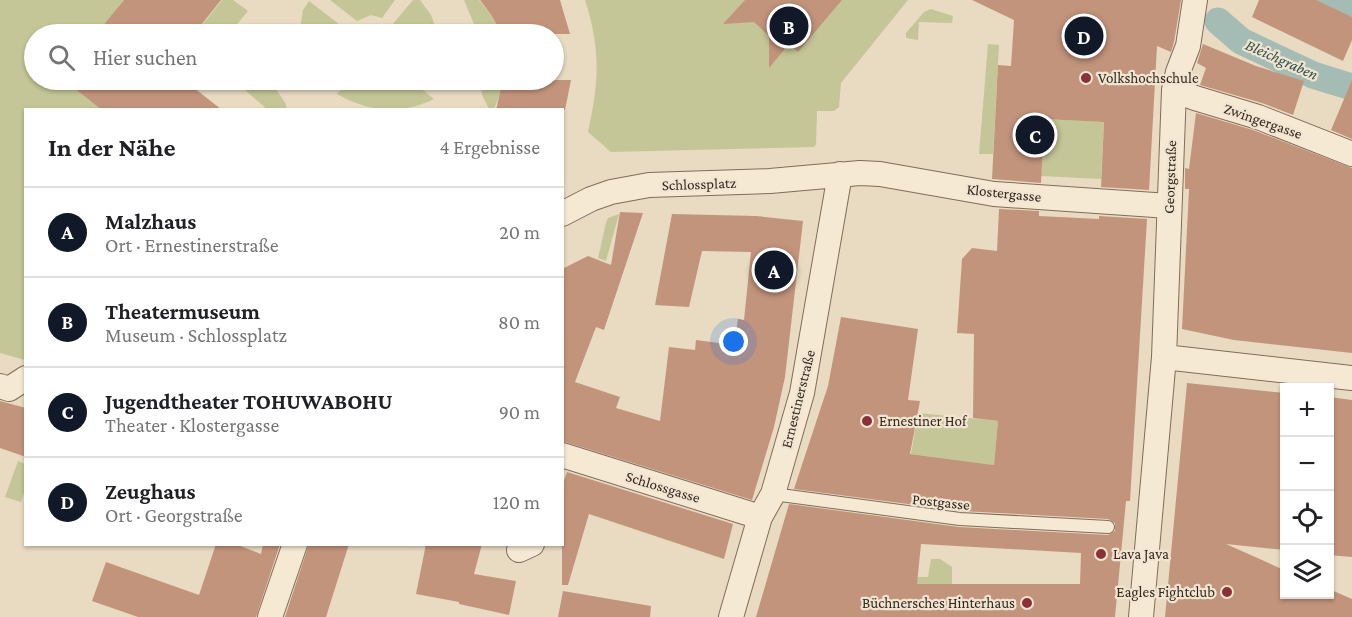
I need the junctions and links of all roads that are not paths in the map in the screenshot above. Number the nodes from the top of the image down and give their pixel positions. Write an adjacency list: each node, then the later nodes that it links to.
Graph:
1 (1195, 6): 2 (street, Georgstraße)
2 (1174, 90): 3 (street, Zwingergasse); 5 (street, Georgstraße)
3 (1352, 154)
4 (840, 174): 5 (street, Klostergasse); 6 (street, Schlossplatz); 12 (street, Ernestinerstraße)
5 (1169, 206): 7 (street, Georgstraße)
6 (564, 213)
7 (1164, 357): 8 (street); 18 (street, Georgstraße)
8 (1352, 378)
9 (24, 379): 10 (street)
10 (0, 386)
11 (564, 459): 13 (street, Schlossgasse)
12 (773, 494): 13 (street, Ernestinerstraße); 14 (lane, Postgasse)
13 (760, 518): 17 (street, Ernestinerstraße)
14 (1108, 527)
15 (294, 546): 16 (street)
16 (270, 617)
17 (731, 617)
18 (1141, 617)

